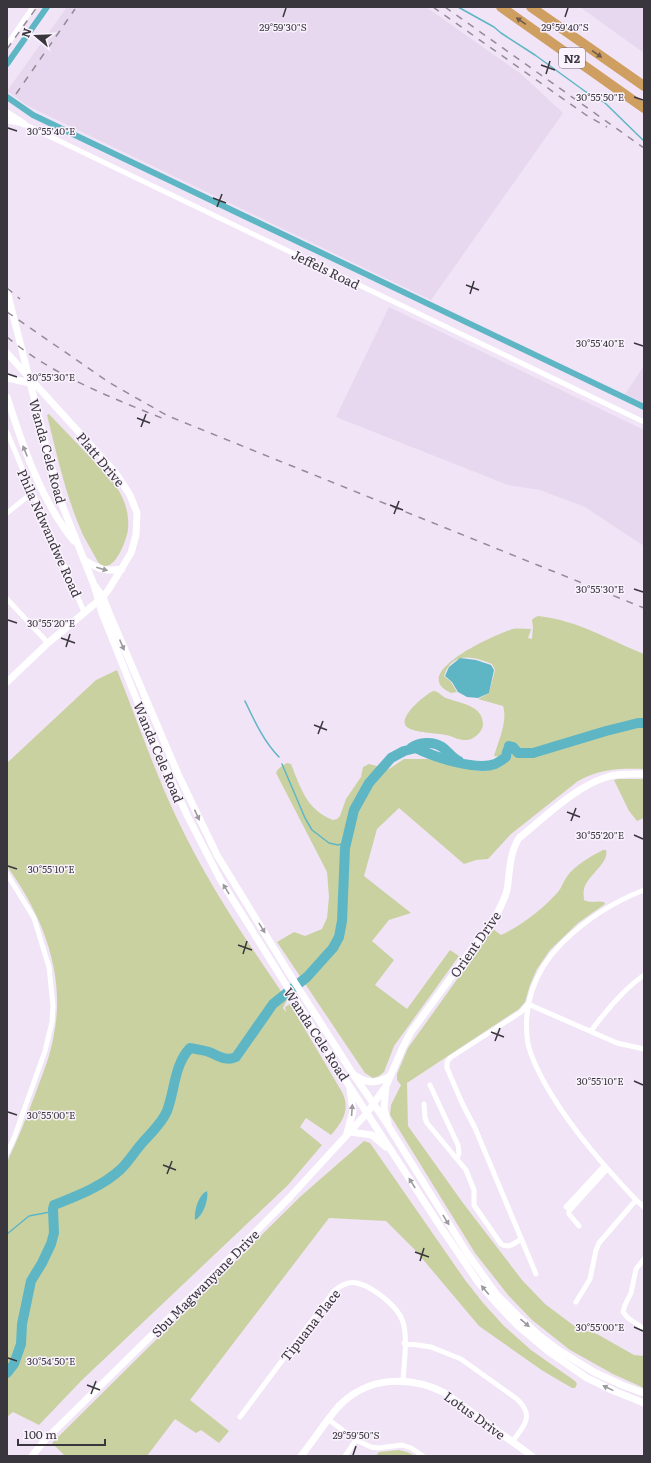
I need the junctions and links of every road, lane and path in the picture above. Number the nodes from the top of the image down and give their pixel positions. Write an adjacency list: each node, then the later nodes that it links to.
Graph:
1 (33, 7): 4 (street)
2 (501, 7): 5 (highway, N2, one-way to 2)
3 (531, 7): 6 (highway, N2, one-way to 6)
4 (7, 45)
5 (610, 84): 7 (highway, N2); 9 (highway)
6 (644, 86)
7 (644, 108)
8 (7, 113): 11 (street)
9 (644, 116)
10 (7, 121): 11 (street, Jeffels Road)
11 (24, 124): 17 (street, Jeffels Road)
12 (7, 291): 21 (street, Wanda Cele Road)
13 (7, 353): 15 (street, Platt Drive)
14 (7, 378): 15 (street)
15 (35, 384): 23 (street, Platt Drive)
16 (7, 398): 21 (street, Phila Ndwandwe Road, one-way to 16)
17 (644, 422)
18 (7, 432): 19 (street, Phila Ndwandwe Road)
19 (32, 493): 20 (street); 26 (street, Phila Ndwandwe Road)
20 (7, 514)
21 (78, 546): 22 (street, Wanda Cele Road)
22 (84, 560): 23 (street, one-way to 23); 24 (street, Wanda Cele Road)
23 (122, 569): 24 (street, Platt Drive)
24 (100, 599): 26 (street, Platt Drive); 36 (street, Wanda Cele Road, one-way to 36); 38 (street, Wanda Cele Road, one-way to 24)
25 (7, 600): 27 (street)
26 (84, 612): 27 (street, Platt Drive)
27 (48, 643): 28 (street, Platt Drive)
28 (7, 682)
29 (644, 774): 37 (street, Orient Drive)
30 (7, 874): 46 (street)
31 (644, 890): 33 (street)
32 (644, 975): 34 (street)
33 (528, 1004): 34 (street); 49 (street); 54 (street)
34 (591, 1030): 35 (street)
35 (644, 1049)
36 (352, 1074): 37 (street); 41 (street, Wanda Cele Road)
37 (390, 1076): 40 (street, Orient Drive)
38 (349, 1085): 43 (street, Wanda Cele Road); 45 (street, one-way to 38)
39 (430, 1085): 48 (street)
40 (386, 1086): 41 (street, Orient Drive); 44 (street)
41 (373, 1104): 43 (street, Sbu Magwanyane Drive); 44 (street, Wanda Cele Road)
42 (424, 1104): 48 (street)
43 (367, 1113): 45 (street, Sbu Magwanyane Drive); 47 (street, Wanda Cele Road)
44 (390, 1130): 61 (street, Wanda Cele Road, one-way to 61)
45 (349, 1133): 47 (street); 67 (street, Sbu Magwanyane Drive)
46 (7, 1152)
47 (393, 1152): 62 (street, Wanda Cele Road, one-way to 47)
48 (456, 1159): 54 (street)
49 (606, 1167): 50 (street); 51 (street); 53 (street)
50 (636, 1200): 52 (street); 57 (street)
51 (566, 1207)
52 (644, 1207)
53 (579, 1226)
54 (521, 1239): 56 (street)
55 (644, 1258): 58 (street)
56 (536, 1274)
57 (576, 1302)
58 (644, 1328)
59 (404, 1343): 60 (street, Tipuana Place); 63 (street, Tipuana Place); 66 (street)
60 (403, 1381): 64 (street, Lotus Drive); 66 (street, Lotus Drive)
61 (644, 1392)
62 (644, 1402)
63 (240, 1417)
64 (329, 1420): 65 (street); 68 (street, Lotus Drive)
65 (356, 1440): 69 (street); 70 (street)
66 (512, 1442): 71 (street, Lotus Drive)
67 (32, 1456)
68 (301, 1456)
69 (344, 1456)
70 (423, 1456)
71 (532, 1456)

